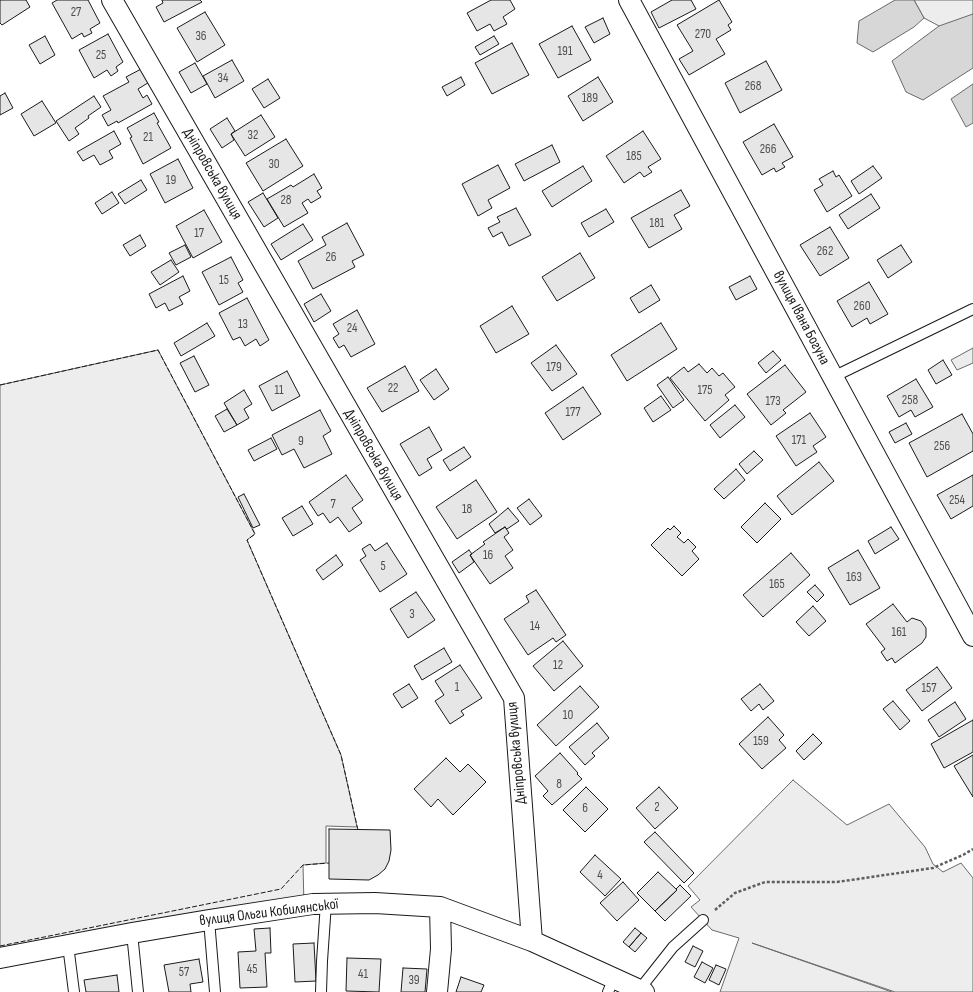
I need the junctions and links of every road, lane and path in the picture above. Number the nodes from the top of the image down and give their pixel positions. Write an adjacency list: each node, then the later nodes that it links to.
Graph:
1 (112, 0): 12 (street, Дніпровська вулиця)
2 (629, 0): 4 (street, вулиця Івана Богуна)
3 (973, 309): 4 (lane)
4 (833, 377): 5 (street, вулиця Івана Богуна)
5 (973, 636)
6 (973, 849): 10 (path)
7 (326, 904): 8 (street, вулиця Ольги Кобилянської); 9 (street, вулиця Ольги Кобилянської); 20 (lane)
8 (440, 907): 12 (street, вулиця Ольги Кобилянської); 21 (street)
9 (209, 920): 11 (street, вулиця Ольги Кобилянської); 19 (lane)
10 (703, 920): 16 (lane)
11 (132, 933): 13 (street, вулиця Ольги Кобилянської); 18 (lane)
12 (532, 941): 15 (street, вулиця Ольги Кобилянської)
13 (68, 945): 14 (street, вулиця Ольги Кобилянської); 17 (lane)
14 (0, 958)
15 (611, 985): 16 (street, вулиця Ольги Кобилянської)
16 (642, 991)
17 (74, 992)
18 (138, 992)
19 (215, 992)
20 (321, 992)
21 (437, 992)

